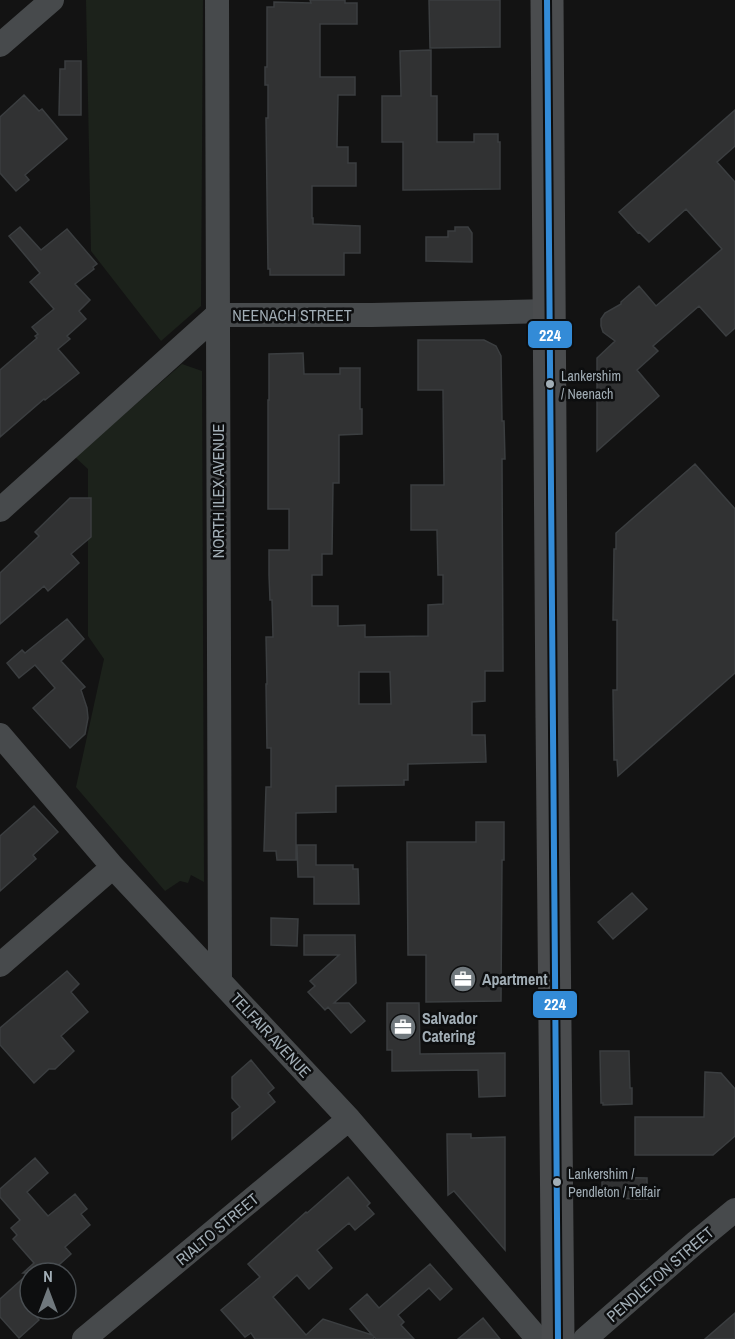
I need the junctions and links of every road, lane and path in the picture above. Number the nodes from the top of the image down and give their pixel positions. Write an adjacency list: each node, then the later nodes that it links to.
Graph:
1 (51, 0): 4 (street)
2 (217, 0): 6 (street, NORTH ILEX AVENUE)
3 (548, 0): 5 (main road)
4 (0, 45)
5 (550, 311): 6 (street, NEENACH STREET); 16 (main road)
6 (217, 315): 7 (street, NEENACH STREET); 11 (street, NORTH ILEX AVENUE)
7 (0, 510)
8 (0, 735): 9 (street, TELFAIR AVENUE)
9 (112, 867): 10 (street); 11 (street, TELFAIR AVENUE)
10 (0, 965)
11 (220, 981): 12 (street, TELFAIR AVENUE)
12 (349, 1119): 14 (street, RIALTO STREET); 15 (street, TELFAIR AVENUE)
13 (735, 1210): 17 (street, PENDLETON STREET)
14 (84, 1339)
15 (538, 1339)
16 (558, 1339)
17 (585, 1339)

